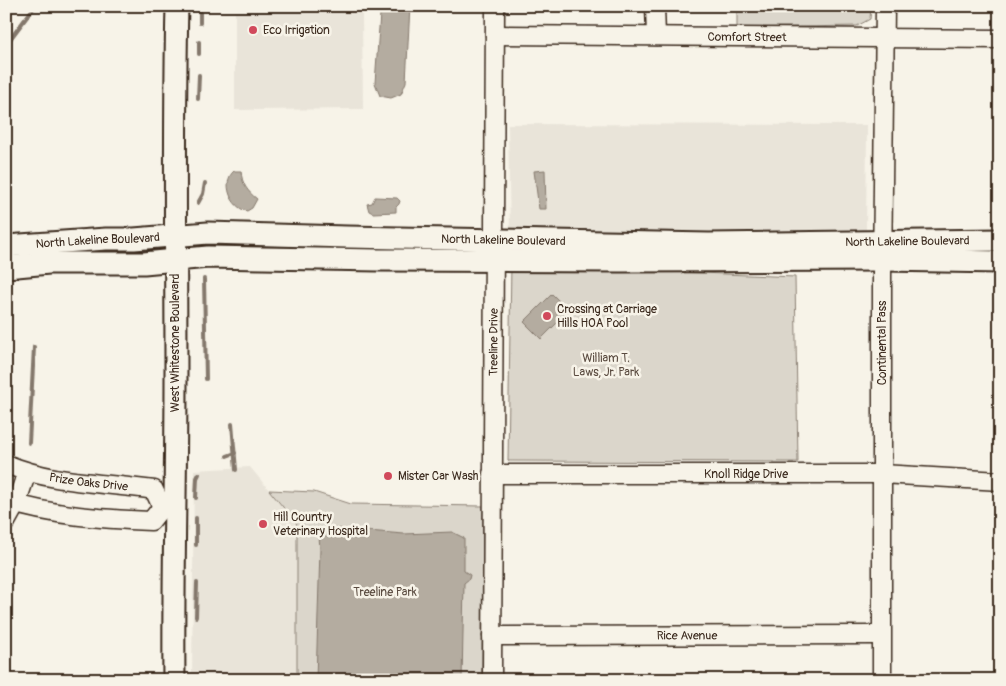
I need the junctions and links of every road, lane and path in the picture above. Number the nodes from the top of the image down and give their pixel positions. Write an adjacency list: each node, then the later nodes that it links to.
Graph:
1 (177, 6): 9 (main road, West Whitestone Boulevard)
2 (495, 6): 5 (street, Treeline Drive)
3 (655, 6): 6 (street)
4 (885, 6): 7 (street, Continental Pass)
5 (495, 35): 6 (street, Comfort Street); 12 (street, Treeline Drive)
6 (656, 36): 7 (street, Comfort Street)
7 (884, 38): 8 (street, Comfort Street); 13 (street, Continental Pass)
8 (1000, 39)
9 (175, 235): 11 (main road, North Lakeline Boulevard); 12 (main road, North Lakeline Boulevard); 14 (main road, West Whitestone Boulevard)
10 (1000, 240): 13 (main road, North Lakeline Boulevard)
11 (6, 246)
12 (494, 250): 13 (main road, North Lakeline Boulevard); 14 (main road, North Lakeline Boulevard); 19 (street, Treeline Drive)
13 (883, 250): 15 (main road, North Lakeline Boulevard); 20 (street, Continental Pass)
14 (175, 260): 16 (main road, North Lakeline Boulevard); 23 (main road, West Whitestone Boulevard)
15 (1000, 262)
16 (6, 268)
17 (6, 464): 18 (street, Prize Oaks Drive)
18 (27, 472): 22 (street); 23 (street, Prize Oaks Drive)
19 (492, 474): 20 (street, Knoll Ridge Drive); 26 (street, Treeline Drive)
20 (882, 474): 21 (street, Knoll Ridge Drive); 25 (street, Continental Pass)
21 (1000, 481)
22 (11, 503): 23 (street); 24 (street)
23 (168, 508): 27 (main road, West Whitestone Boulevard)
24 (6, 522)
25 (881, 635): 26 (street, Rice Avenue); 29 (street, Continental Pass)
26 (492, 636): 28 (street, Treeline Drive)
27 (174, 680)
28 (492, 680)
29 (882, 680)

